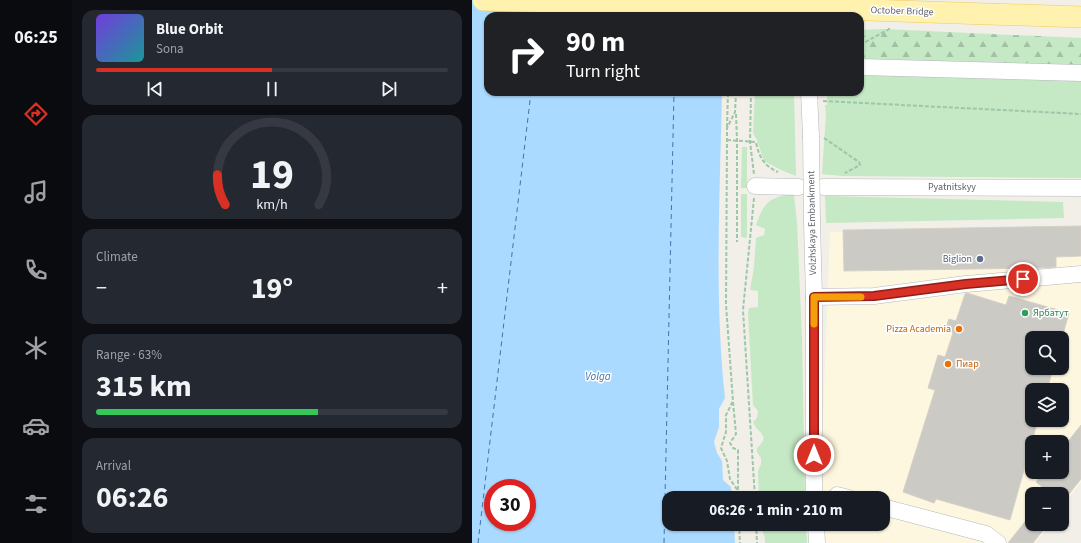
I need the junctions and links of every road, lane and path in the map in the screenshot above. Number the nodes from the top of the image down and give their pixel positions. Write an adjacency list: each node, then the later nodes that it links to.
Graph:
1 (483, 0): 2 (main road, October Bridge, bridge)
2 (1081, 17)
3 (889, 25): 4 (path)
4 (864, 43)
5 (864, 67): 6 (street)
6 (1081, 73)
7 (728, 96): 13 (path)
8 (736, 96): 11 (path)
9 (751, 96): 17 (path)
10 (810, 97): 12 (path); 14 (street, Volzhskaya Embankment)
11 (735, 112): 13 (path); 16 (path)
12 (1081, 114)
13 (727, 128): 15 (path)
14 (815, 135): 19 (path); 26 (street, Volzhskaya Embankment, bridge)
15 (727, 140): 16 (path); 27 (path)
16 (737, 140): 17 (path); 24 (path)
17 (750, 142): 18 (path); 20 (path)
18 (780, 174)
19 (840, 175)
20 (755, 186): 21 (street); 29 (path)
21 (799, 186)
22 (823, 187): 23 (street, Pyatnitskyy)
23 (1081, 188)
24 (736, 242)
25 (1081, 274): 26 (street)
26 (814, 297): 30 (street, Volzhskaya Embankment)
27 (733, 401): 28 (path); 28 (path)
28 (738, 491)
29 (755, 491)
30 (814, 491)
31 (890, 509): 38 (street)
32 (739, 531): 35 (path)
33 (756, 531): 36 (path)
34 (816, 531): 37 (street)
35 (740, 543)
36 (757, 543)
37 (817, 543)
38 (998, 543)

